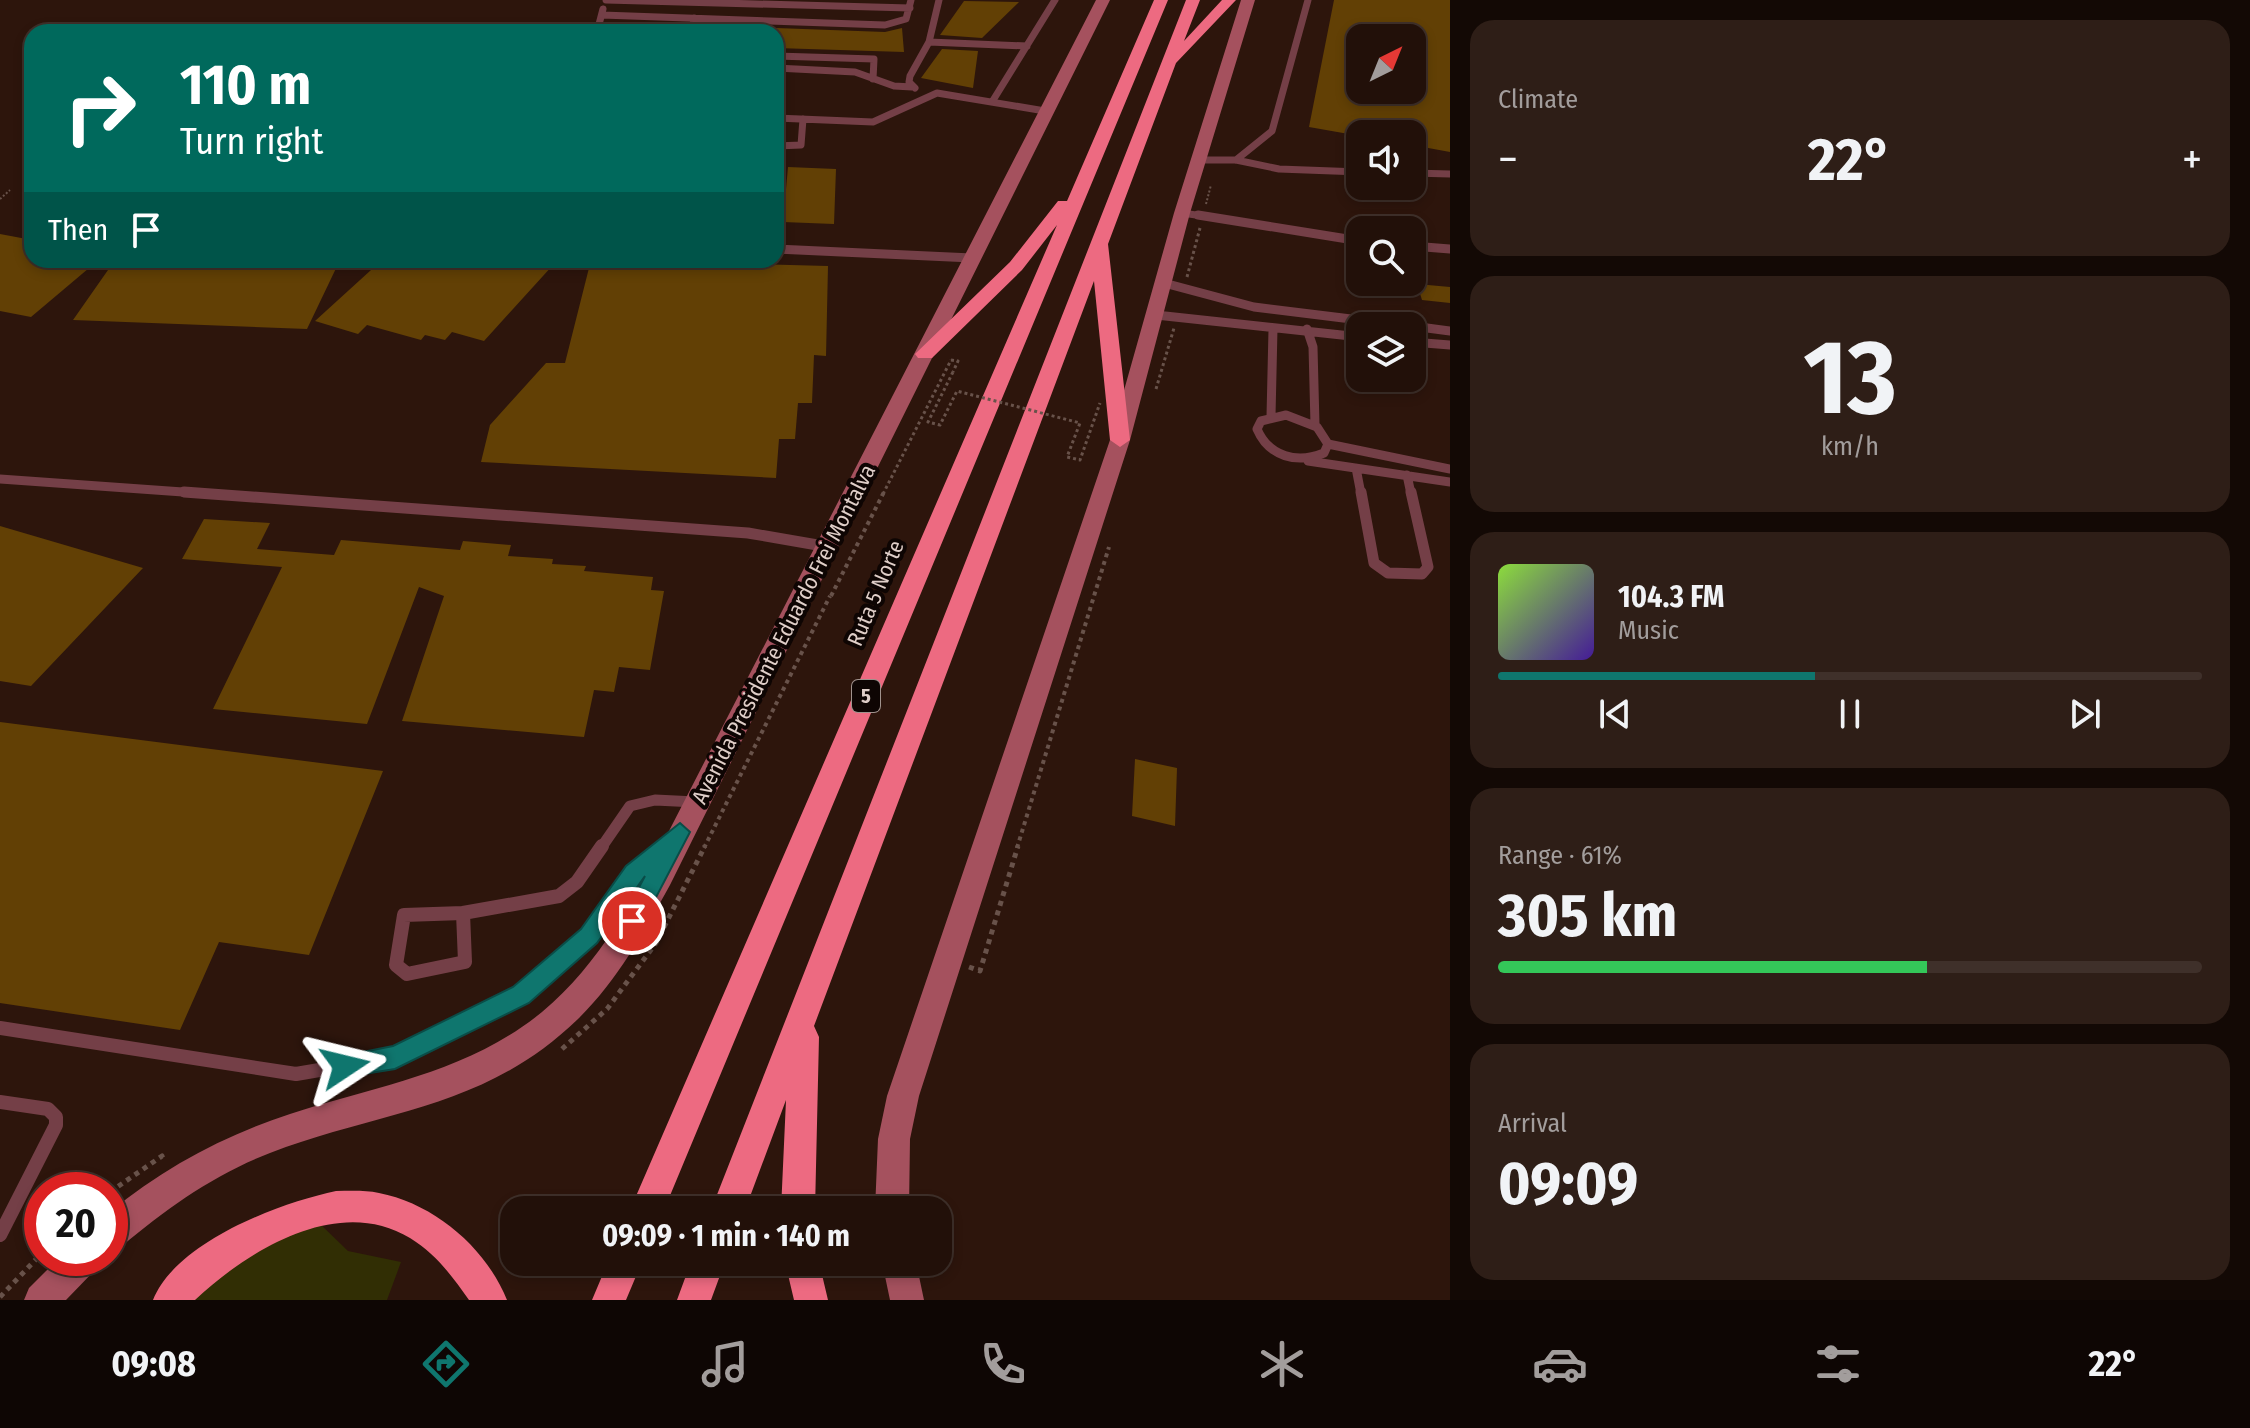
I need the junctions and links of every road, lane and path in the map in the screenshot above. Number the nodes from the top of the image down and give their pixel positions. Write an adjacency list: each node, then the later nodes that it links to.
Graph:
1 (606, 0): 11 (lane); 12 (lane)
2 (939, 0): 17 (lane)
3 (1055, 0): 18 (lane)
4 (1103, 0): 26 (street, Avenida Presidente Eduardo Frei Montalva)
5 (1143, 0): 16 (highway)
6 (1161, 0): 16 (highway, Ruta 5 Norte / 5)
7 (1193, 0): 20 (highway)
8 (1229, 0): 20 (highway)
9 (1248, 0): 30 (street)
10 (1308, 0): 31 (lane)
11 (911, 4): 13 (lane)
12 (602, 15): 13 (lane); 14 (lane)
13 (694, 18): 15 (lane)
14 (599, 24)
15 (693, 24)
16 (1145, 38): 35 (highway, Ruta 5 Norte / 5)
17 (929, 42): 18 (lane); 23 (lane)
18 (1027, 46): 25 (lane)
19 (784, 56): 22 (lane)
20 (1168, 66): 39 (highway)
21 (784, 68): 22 (lane)
22 (873, 79): 23 (lane)
23 (912, 87): 24 (lane)
24 (930, 93): 25 (lane); 28 (lane)
25 (992, 102): 26 (lane)
26 (1045, 111): 44 (street, Avenida Presidente Eduardo Frei Montalva)
27 (784, 118): 28 (lane)
28 (803, 119): 29 (lane)
29 (784, 146)
30 (1197, 160): 31 (lane); 38 (street)
31 (1236, 160): 32 (lane)
32 (1346, 171)
33 (1426, 173): 34 (lane)
34 (1450, 174)
35 (1083, 182): 56 (highway); 80 (highway, Ruta 5 Norte / 5)
36 (0, 189): 37 (path)
37 (0, 199)
38 (1182, 213): 40 (lane); 45 (street)
39 (1102, 235): 62 (highway); 75 (highway)
40 (1346, 239)
41 (1426, 247): 43 (lane)
42 (784, 249): 44 (lane)
43 (1450, 249)
44 (972, 258): 56 (street, Avenida Presidente Eduardo Frei Montalva)
45 (1164, 283): 46 (lane); 47 (street)
46 (1301, 314): 48 (lane); 52 (lane)
47 (1156, 315): 50 (lane); 62 (street)
48 (1346, 319)
49 (1426, 328): 51 (lane)
50 (1273, 329): 52 (lane); 60 (lane)
51 (1450, 331)
52 (1308, 333): 53 (lane); 61 (lane)
53 (1346, 336)
54 (1426, 343): 55 (lane)
55 (1450, 345)
56 (925, 354): 70 (street, Avenida Presidente Eduardo Frei Montalva)
57 (951, 360): 71 (path)
58 (953, 372): 59 (path, bridge)
59 (1100, 403)
60 (1271, 416): 61 (lane); 64 (lane)
61 (1315, 425): 63 (lane)
62 (1120, 440): 83 (street)
63 (1328, 444): 64 (lane); 66 (lane)
64 (1299, 459): 65 (lane)
65 (1356, 468): 67 (lane); 67 (lane)
66 (1450, 469)
67 (1407, 475): 69 (lane)
68 (0, 479): 70 (lane)
69 (1450, 482)
70 (830, 547): 71 (street, Avenida Presidente Eduardo Frei Montalva)
71 (807, 590): 72 (street, Avenida Presidente Eduardo Frei Montalva)
72 (696, 802): 73 (street, Avenida Presidente Eduardo Frei Montalva); 74 (lane)
73 (680, 832): 76 (lane); 84 (street, Avenida Presidente Eduardo Frei Montalva)
74 (463, 913): 74 (lane)
75 (808, 1002): 81 (highway); 82 (highway)
76 (0, 1028)
77 (0, 1102): 85 (lane)
78 (162, 1156): 79 (path)
79 (128, 1180)
80 (653, 1196)
81 (733, 1196)
82 (798, 1196)
83 (892, 1196)
84 (128, 1220)
85 (0, 1235)
86 (24, 1272): 92 (path)
87 (65, 1276): 93 (street)
88 (619, 1276): 96 (highway)
89 (703, 1276): 97 (highway)
90 (805, 1276): 98 (highway)
91 (902, 1276): 99 (street)
92 (0, 1297)
93 (41, 1300)
94 (170, 1300): 95 (highway)
95 (490, 1300)
96 (609, 1300)
97 (694, 1300)
98 (811, 1300)
99 (907, 1300)

